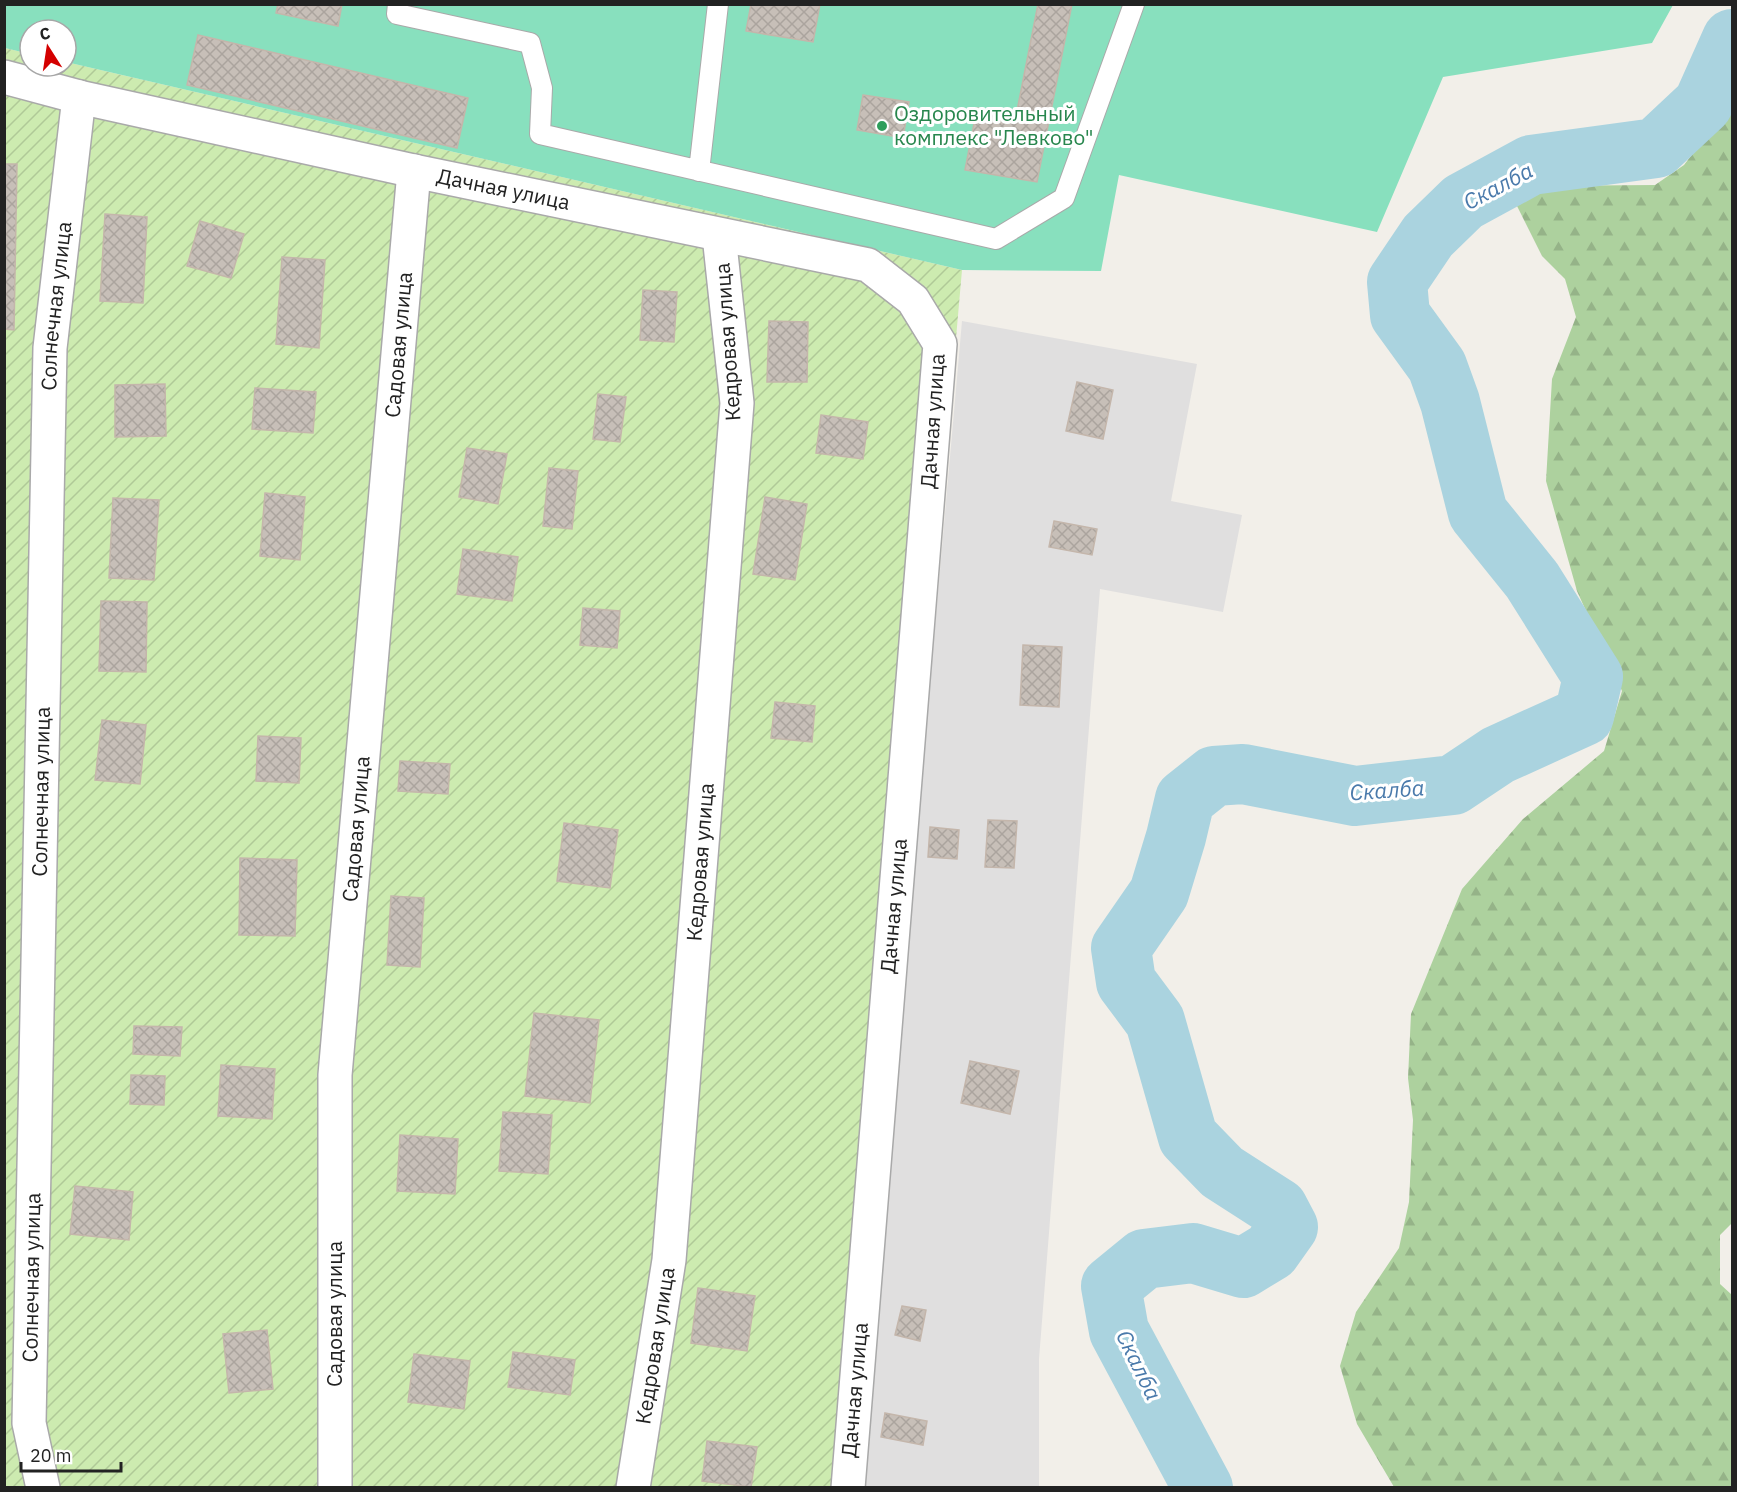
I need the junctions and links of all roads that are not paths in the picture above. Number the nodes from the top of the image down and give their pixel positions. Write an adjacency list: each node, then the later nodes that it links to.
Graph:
1 (398, 4): 7 (lane)
2 (718, 4): 7 (lane)
3 (1134, 4): 7 (lane)
4 (4, 77): 5 (street, Дачная улица)
5 (79, 97): 6 (street, Дачная улица); 9 (street, Солнечная улица)
6 (414, 171): 8 (street, Дачная улица); 10 (street, Садовая улица)
7 (699, 171)
8 (719, 235): 11 (street, Кедровая улица); 12 (street, Дачная улица)
9 (43, 1488)
10 (335, 1488)
11 (633, 1488)
12 (848, 1488)

